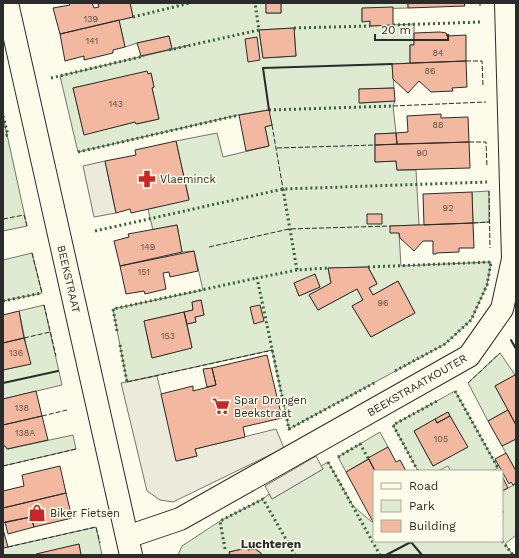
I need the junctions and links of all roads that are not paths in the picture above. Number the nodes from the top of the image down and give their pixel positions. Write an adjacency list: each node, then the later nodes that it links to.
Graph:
1 (506, 3): 3 (street, BEEKSTRAATKOUTER)
2 (6, 10): 4 (street, BEEKSTRAAT)
3 (512, 69): 4 (street, BEEKSTRAATKOUTER)
4 (129, 546)

